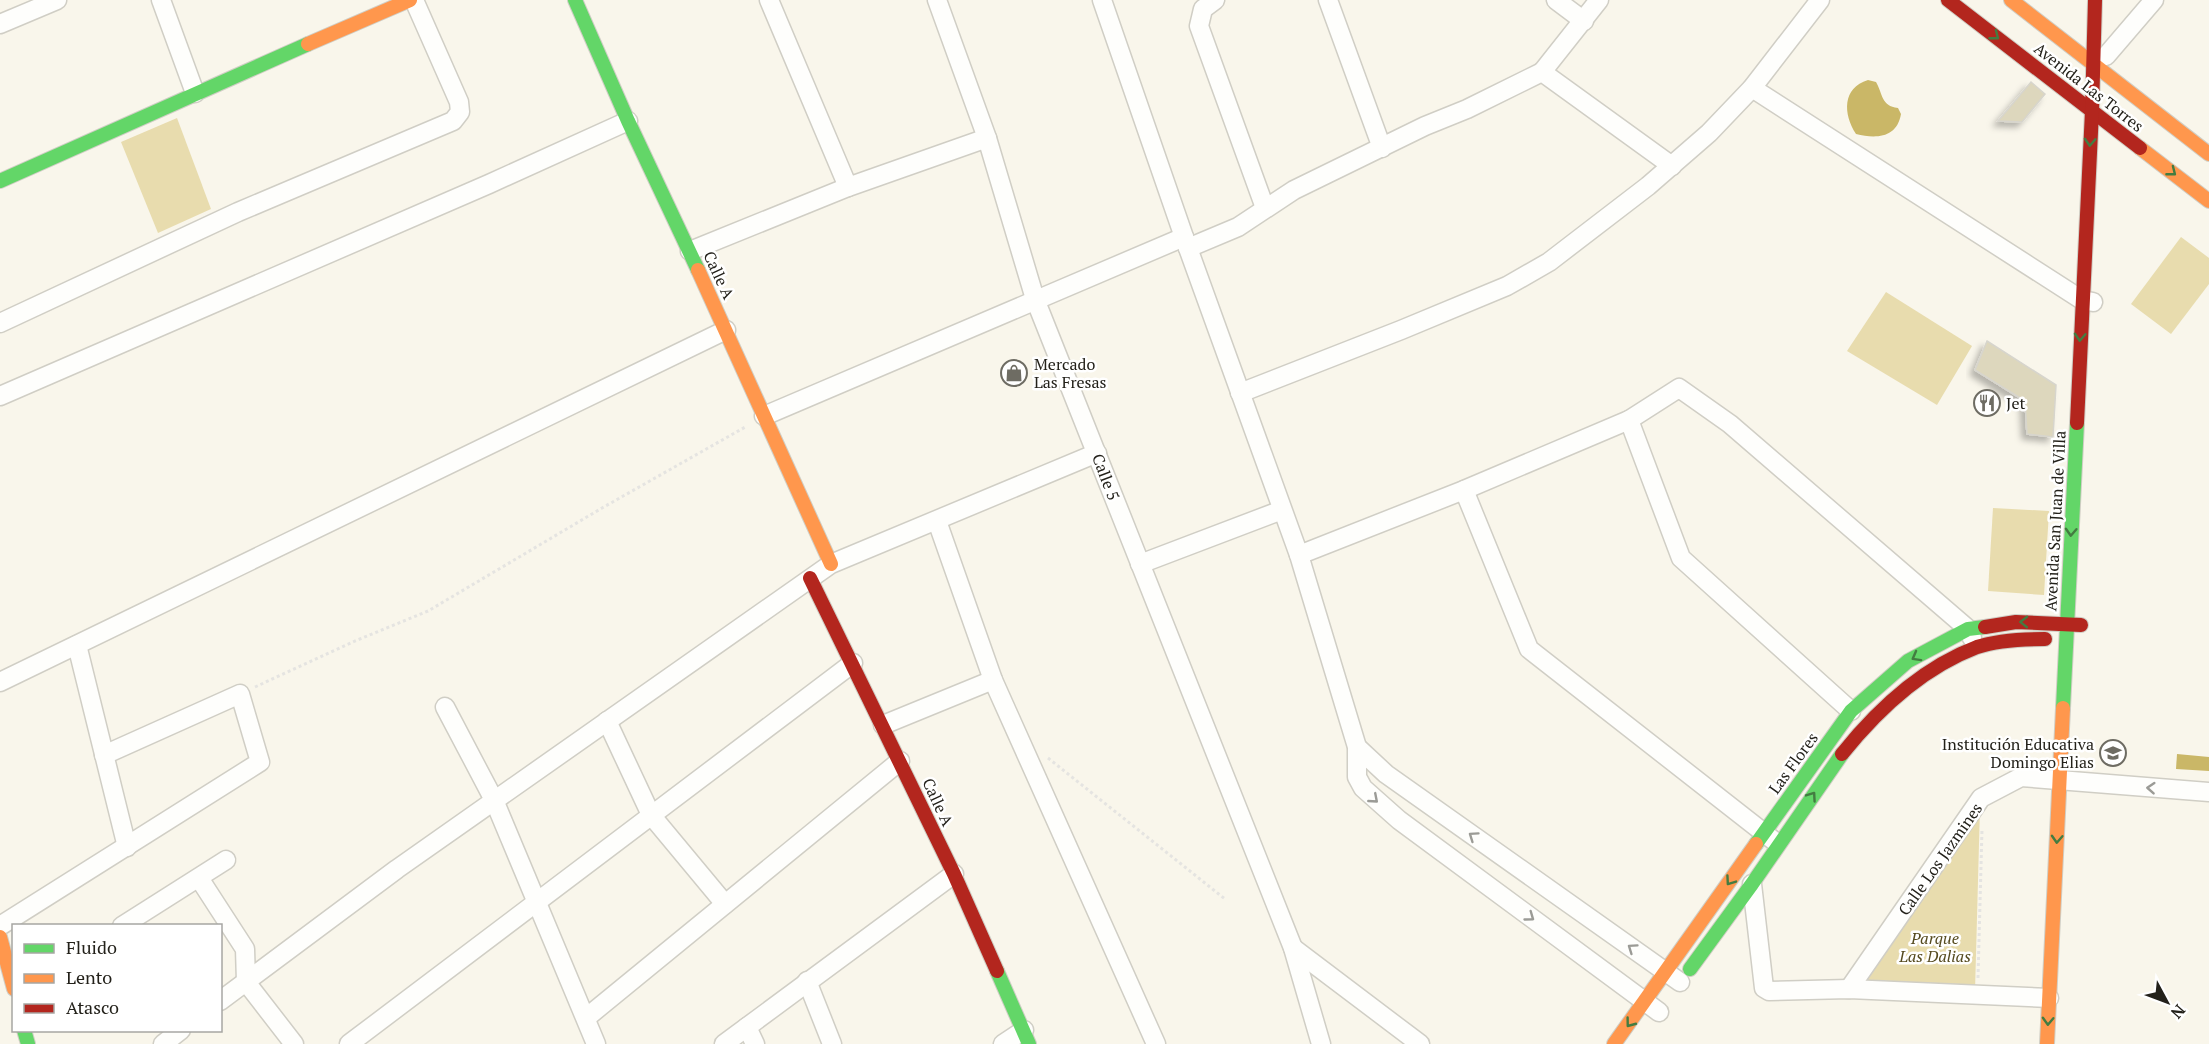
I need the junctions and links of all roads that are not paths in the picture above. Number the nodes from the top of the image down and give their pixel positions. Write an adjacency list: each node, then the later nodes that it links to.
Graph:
1 (161, 0): 24 (street)
2 (410, 0): 24 (street)
3 (414, 0): 39 (street)
4 (575, 0): 26 (street, Calle A)
5 (769, 0): 32 (street)
6 (937, 0): 27 (street, Calle 5)
7 (1101, 0): 35 (street)
8 (1215, 0): 34 (street)
9 (1328, 0): 28 (street)
10 (1556, 0): 19 (street)
11 (1599, 0): 19 (street)
12 (1820, 0): 23 (street)
13 (1948, 0): 25 (street, Avenida Las Torres, one-way to 25)
14 (2011, 0): 21 (street, Avenida Las Torres)
15 (2095, 0): 21 (street, Avenida San Juan de Villa)
16 (2107, 0): 21 (street, Avenida San Juan de Villa)
17 (2154, 0): 21 (street)
18 (48, 2): 20 (street)
19 (1584, 21): 22 (street)
20 (0, 24)
21 (2102, 64): 25 (street, Avenida San Juan de Villa); 29 (street, Avenida Las Torres)
22 (1542, 72): 28 (street); 30 (street)
23 (1752, 88): 30 (street); 38 (street)
24 (195, 93): 31 (street)
25 (2098, 115): 33 (street, Avenida Las Torres, one-way to 33); 38 (street, Avenida San Juan de Villa)
26 (628, 121): 36 (street, Calle A); 42 (street)
27 (987, 138): 32 (street); 37 (street, Calle 5)
28 (1382, 148): 34 (street)
29 (2209, 154)
30 (1672, 166): 41 (street)
31 (0, 181)
32 (848, 187): 36 (street)
33 (2209, 201)
34 (1265, 208): 35 (street)
35 (1186, 242): 37 (street); 41 (street)
36 (690, 251): 40 (street, Calle A)
37 (1035, 299): 43 (street); 45 (street, Calle 5)
38 (2088, 301): 54 (street, Avenida San Juan de Villa)
39 (0, 323)
40 (726, 330): 43 (street, Calle A); 55 (street)
41 (1240, 393): 47 (street)
42 (0, 396)
43 (764, 416): 50 (street, Calle A)
44 (1629, 420): 46 (street); 53 (street); 61 (street)
45 (1097, 453): 48 (street); 51 (street, Calle 5)
46 (1464, 490): 49 (street); 71 (street)
47 (1282, 510): 49 (street); 51 (street)
48 (937, 521): 50 (street); 58 (street)
49 (1299, 555): 64 (street)
50 (831, 564): 52 (street)
51 (1140, 564): 83 (street, Calle 5)
52 (810, 578): 57 (street, Calle A); 62 (street)
53 (1968, 629): 54 (street, Las Flores, one-way to 53); 56 (street); 61 (street, Las Flores, one-way to 61)
54 (2074, 632): 56 (street, Las Flores); 67 (street, Avenida San Juan de Villa)
55 (77, 645): 59 (street); 65 (street)
56 (1978, 647): 72 (street, Las Flores, one-way to 56)
57 (853, 663): 63 (street, Calle A); 70 (street)
58 (993, 680): 63 (street); 103 (street)
59 (0, 682)
60 (445, 707): 69 (street)
61 (1851, 711): 71 (street, Las Flores)
62 (607, 720): 69 (street); 70 (street)
63 (883, 726): 66 (street, Calle A)
64 (1357, 747): 88 (street, one-way to 64); 88 (street, one-way to 88)
65 (104, 755): 73 (street); 73 (street)
66 (900, 761): 75 (street, Calle A); 79 (street)
67 (2066, 782): 68 (street, Calle Los Jazmines, one-way to 67); 87 (street, Calle Los Jazmines); 89 (street, Avenida San Juan de Villa, one-way to 89); 108 (street, Avenida San Juan de Villa)
68 (2209, 792)
69 (494, 800): 78 (street); 86 (street)
70 (651, 814): 78 (street); 79 (street)
71 (1763, 832): 72 (street); 88 (street, Las Flores, one-way to 88)
72 (1779, 844): 77 (street, Las Flores)
73 (127, 847): 81 (street)
74 (226, 860): 76 (street)
75 (954, 874): 84 (street); 94 (street, Calle A)
76 (199, 878): 80 (street); 86 (street)
77 (1752, 884): 87 (street); 88 (street, Las Flores)
78 (537, 901): 91 (street); 97 (street)
79 (725, 904): 91 (street)
80 (125, 924)
81 (0, 926)
82 (0, 937): 85 (street)
83 (1293, 948): 104 (street, Calle 5); 105 (street)
84 (807, 981): 92 (street); 101 (street)
85 (12, 982)
86 (246, 982): 90 (street); 96 (street)
87 (1849, 989): 89 (street)
88 (1664, 996): 106 (street, Las Flores, one-way to 106)
89 (2049, 998): 107 (street, Avenida San Juan de Villa, one-way to 107)
90 (222, 1000)
91 (586, 1018): 98 (street)
92 (747, 1027): 99 (street); 100 (street)
93 (178, 1032): 95 (street)
94 (1027, 1037): 102 (street)
95 (163, 1044)
96 (294, 1044)
97 (349, 1044)
98 (596, 1044)
99 (724, 1044)
100 (755, 1044)
101 (832, 1044)
102 (1003, 1044)
103 (1156, 1044)
104 (1321, 1044)
105 (1420, 1044)
106 (1614, 1044)
107 (2047, 1044)
108 (2060, 1044)

